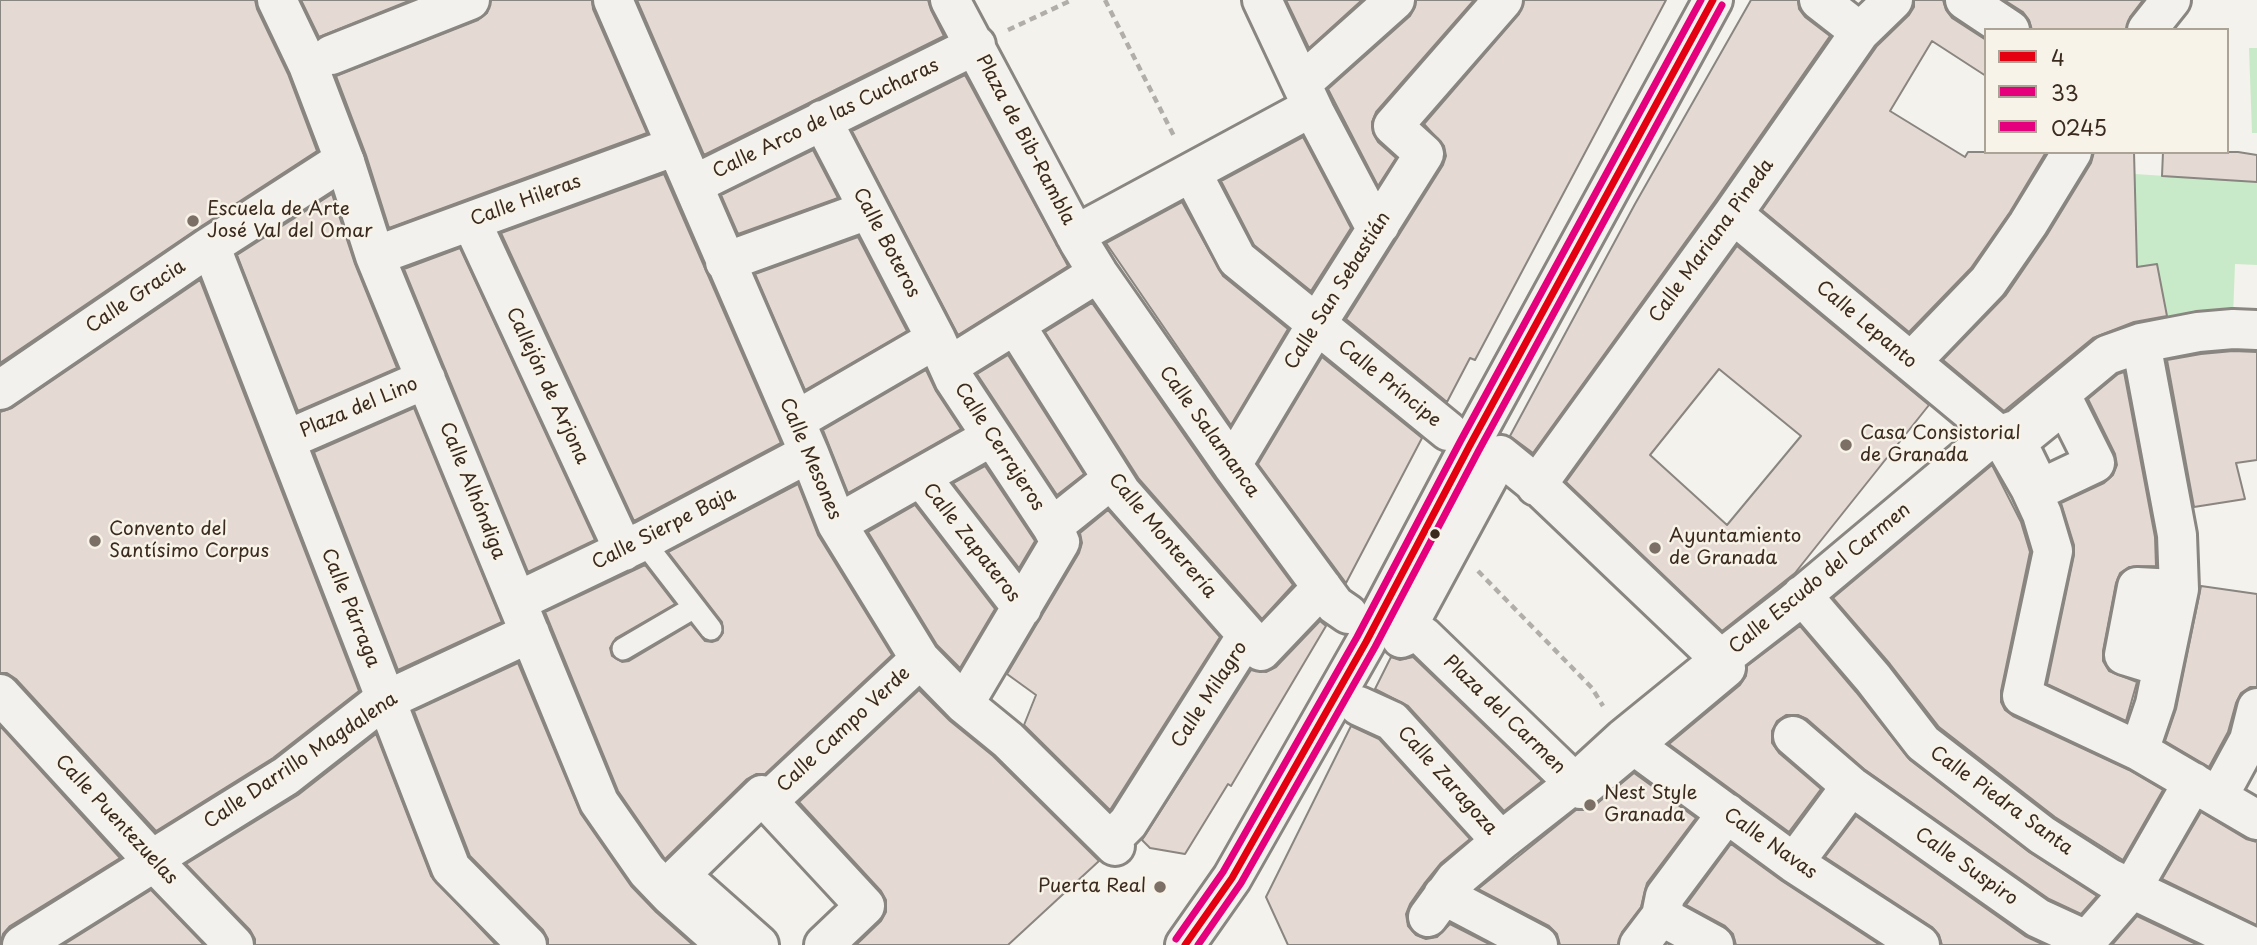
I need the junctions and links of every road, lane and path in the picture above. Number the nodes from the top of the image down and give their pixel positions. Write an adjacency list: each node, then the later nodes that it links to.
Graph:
1 (277, 0): 24 (street, Calle Alhóndiga)
2 (470, 0): 19 (street)
3 (613, 0): 22 (street, Calle Mesones)
4 (950, 0): 18 (street, Plaza de Bib-Rambla)
5 (1072, 0): 18 (path)
6 (1105, 0): 25 (path)
7 (1262, 0): 20 (street)
8 (1395, 0): 20 (street, Plaza de Bib-Rambla)
9 (1503, 0): 30 (street, Calle San Sebastián)
10 (1713, 0): 94 (street)
11 (1819, 0): 17 (street)
12 (1893, 0): 17 (street, Calle Mariana Pineda)
13 (1965, 0): 15 (street)
14 (2171, 0): 16 (street)
15 (2007, 28)
16 (2149, 28)
17 (1860, 32): 28 (street, Calle Mariana Pineda)
18 (967, 49): 21 (street, Calle Arco de las Cucharas); 32 (street, Plaza de Bib-Rambla)
19 (331, 55)
20 (1310, 94): 25 (street, Plaza de Bib-Rambla); 30 (street)
21 (822, 120): 26 (street, Calle Arco de las Cucharas); 27 (street, Calle Boteros)
22 (676, 146): 26 (street, Calle Mesones); 29 (street, Calle Hileras)
23 (2071, 154): 40 (street)
24 (345, 162): 31 (street, Calle Gracia); 33 (street, Calle Alhóndiga)
25 (1194, 177): 32 (street, Plaza de Bib-Rambla); 35 (street, Calle Príncipe)
26 (692, 185): 34 (street, Calle Mesones)
27 (868, 210): 34 (street); 39 (street, Calle Boteros)
28 (1733, 214): 40 (street, Calle Lepanto); 51 (street, Calle Mariana Pineda)
29 (471, 221): 33 (street, Calle Hileras); 54 (street, Callejón de Arjona)
30 (1380, 225): 35 (street, Calle San Sebastián)
31 (209, 247): 42 (street, Calle Gracia); 68 (street, Calle Párraga)
32 (1084, 250): 36 (street, Calle Sierpe Baja); 48 (street, Calle Salamanca)
33 (375, 256): 41 (street, Calle Alhóndiga)
34 (725, 262): 45 (street, Calle Mesones)
35 (1316, 325): 43 (street, Calle Príncipe); 48 (street, Calle San Sebastián)
36 (1016, 326): 39 (street, Calle Sierpe Baja); 50 (street, Calle Monterería)
37 (2257, 330): 38 (street, Calle Escudo del Carmen)
38 (2141, 343): 47 (street, Calle Escudo del Carmen); 74 (street)
39 (943, 353): 45 (street, Calle Sierpe Baja); 46 (street, Calle Cerrajeros)
40 (1911, 362): 47 (street, Calle Lepanto)
41 (426, 379): 44 (street, Plaza del Lino); 61 (street, Calle Alhóndiga)
42 (0, 390)
43 (1448, 431)
44 (293, 437)
45 (802, 437): 52 (street, Calle Mesones); 54 (street, Calle Sierpe Baja)
46 (991, 438): 49 (street); 53 (street, Calle Cerrajeros)
47 (2008, 439): 57 (street, Calle Escudo del Carmen); 74 (street, Calle Lepanto)
48 (1232, 465): 56 (street, Calle Salamanca)
49 (920, 477): 52 (street); 59 (street, Calle Zapateros)
50 (1112, 479): 53 (street); 63 (street, Calle Monterería)
51 (1536, 486): 55 (street, Plaza del Carmen); 66 (street, Plaza del Carmen)
52 (837, 524): 65 (street, Calle Mesones)
53 (1052, 527): 59 (street)
54 (634, 546): 58 (lane); 61 (street, Calle Sierpe Baja)
55 (1448, 552): 73 (path); 75 (street, Plaza del Carmen)
56 (1322, 587): 60 (street, Calle Salamanca); 63 (street, Calle Milagro)
57 (1802, 595): 66 (street, Calle Escudo del Carmen); 85 (street, Calle Piedra Santa)
58 (693, 608): 62 (lane); 64 (lane)
59 (1022, 608): 69 (street)
60 (1348, 614)
61 (524, 617): 68 (street, Calle Darrillo Magdalena); 91 (street, Calle Alhóndiga)
62 (711, 629)
63 (1247, 635): 82 (street, Calle Milagro)
64 (623, 649)
65 (920, 659): 69 (street, Calle Mesones); 78 (street, Calle Campo Verde)
66 (1720, 660): 73 (street, Calle Escudo del Carmen)
67 (0, 694): 83 (street, Calle Puentezuelas)
68 (387, 699): 83 (street, Calle Darrillo Magdalena); 90 (street, Calle Párraga)
69 (964, 704): 82 (street, Calle Mesones)
70 (1381, 716): 81 (street, Calle Zaragoza)
71 (2256, 721): 77 (street)
72 (1794, 736): 76 (street, Calle Suspiro)
73 (1628, 742): 75 (street, Calle Escudo del Carmen); 79 (street, Calle Navas)
74 (2138, 751): 77 (street)
75 (1575, 783): 81 (street, Calle Escudo del Carmen)
76 (1850, 786): 84 (street); 87 (street, Calle Suspiro)
77 (2205, 790): 80 (street); 85 (street)
78 (768, 801): 92 (street, Calle Campo Verde); 93 (street)
79 (1727, 813): 84 (street, Calle Navas); 86 (street)
80 (2257, 820)
81 (1501, 841): 95 (street, Calle Escudo del Carmen)
82 (1113, 843)
83 (153, 861): 88 (street, Calle Darrillo Magdalena); 89 (street, Calle Puentezuelas)
84 (1794, 863): 97 (street, Calle Navas)
85 (2131, 890): 87 (street); 98 (street, Calle Piedra Santa)
86 (1650, 930): 96 (street)
87 (2085, 942)
88 (22, 945)
89 (234, 945)
90 (527, 945)
91 (726, 945)
92 (759, 945)
93 (824, 945)
94 (1185, 945)
95 (1538, 945)
96 (1714, 945)
97 (1920, 945)
98 (2249, 945)

